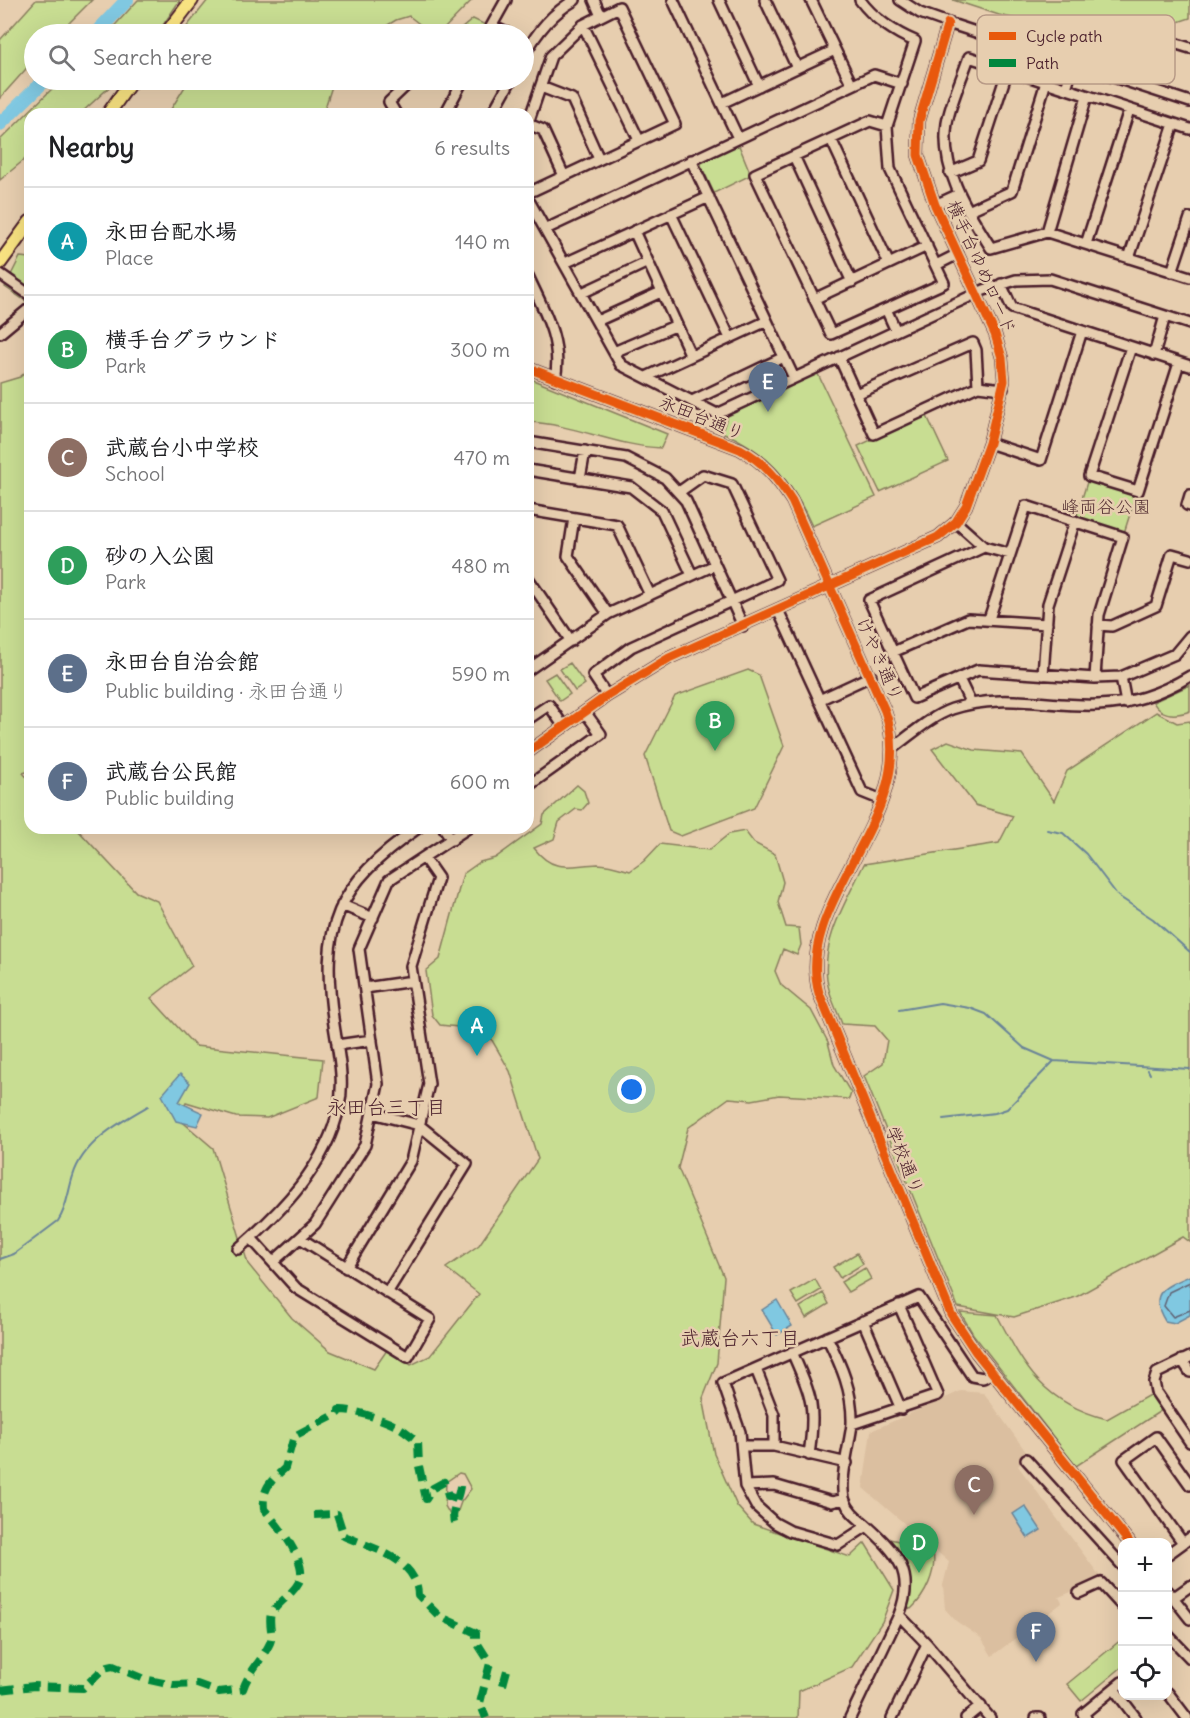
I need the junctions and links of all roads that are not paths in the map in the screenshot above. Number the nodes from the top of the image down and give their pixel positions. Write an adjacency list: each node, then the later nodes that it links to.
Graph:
1 (192, 0): 12 (main road)
2 (506, 0): 13 (street)
3 (575, 0): 17 (street)
4 (594, 0): 11 (street)
5 (673, 0): 41 (street)
6 (719, 0): 31 (street)
7 (765, 0): 22 (street)
8 (811, 0): 20 (street)
9 (861, 0): 23 (street)
10 (900, 0): 14 (street)
11 (601, 16): 15 (street); 54 (street)
12 (174, 24)
13 (493, 24)
14 (948, 24): 16 (street); 63 (street, 横手台ゆめロード)
15 (583, 25): 32 (street); 54 (street)
16 (977, 33)
17 (534, 35)
18 (1175, 43): 19 (street)
19 (1190, 48)
20 (835, 50): 22 (street); 30 (street)
21 (977, 59): 58 (street)
22 (797, 68): 31 (street)
23 (902, 84): 30 (street); 50 (street)
24 (1003, 84): 58 (street)
25 (1045, 84): 65 (street)
26 (1053, 84): 33 (street)
27 (1067, 84): 33 (street)
28 (1136, 84): 34 (street)
29 (1149, 84): 34 (street)
30 (852, 85): 52 (street)
31 (759, 86): 41 (street)
32 (541, 87): 46 (street); 56 (street)
33 (1066, 88): 39 (street)
34 (1148, 88): 40 (street)
35 (125, 90): 42 (main road)
36 (402, 90): 43 (street)
37 (458, 90): 44 (street)
38 (505, 90): 45 (street)
39 (1087, 96): 47 (street); 71 (street)
40 (1190, 102)
41 (722, 103): 52 (street)
42 (112, 108)
43 (392, 108)
44 (448, 108)
45 (495, 108)
46 (533, 108)
47 (1129, 110): 48 (street); 72 (street)
48 (1174, 124): 51 (street); 75 (street)
49 (534, 126): 59 (street)
50 (887, 126): 53 (street); 73 (street)
51 (1190, 129)
52 (738, 138): 57 (street)
53 (831, 139): 55 (street); 79 (street)
54 (639, 140): 56 (street)
55 (794, 156): 84 (street); 92 (street)
56 (598, 159): 59 (street)
57 (692, 160): 62 (street); 68 (street)
58 (950, 173): 61 (street)
59 (564, 177): 60 (street)
60 (534, 190)
61 (959, 194): 63 (street); 65 (street)
62 (709, 197): 66 (street); 98 (street)
63 (935, 205): 74 (street, 横手台ゆめロード)
64 (534, 209): 68 (street)
65 (968, 211): 71 (street)
66 (671, 214): 70 (street); 104 (street)
67 (1190, 218): 81 (street)
68 (546, 229): 78 (street)
69 (24, 230): 77 (main road)
70 (634, 231): 76 (street); 78 (street)
71 (1047, 232): 72 (street)
72 (1086, 244): 75 (street)
73 (927, 246): 79 (street); 80 (street)
74 (958, 254): 80 (street); 90 (street, 横手台ゆめロード)
75 (1129, 258): 81 (street)
76 (648, 262): 88 (street); 89 (street)
77 (0, 263)
78 (565, 263): 89 (street)
79 (889, 264): 84 (street)
80 (936, 265): 94 (street)
81 (1172, 272): 83 (street)
82 (0, 274): 87 (street)
83 (1190, 277)
84 (852, 282): 92 (street)
85 (1001, 284): 90 (street); 96 (street); 102 (street)
86 (534, 289): 91 (street)
87 (24, 291)
88 (662, 292): 97 (street); 100 (street)
89 (582, 293): 97 (street)
90 (977, 294): 101 (street); 118 (street, 横手台ゆめロード)
91 (538, 298): 93 (street); 116 (street)
92 (814, 299): 94 (street)
93 (534, 300)
94 (886, 309): 101 (street)
95 (24, 313): 103 (street)
96 (1166, 316): 99 (street); 107 (street)
97 (597, 321): 106 (street)
98 (767, 321): 104 (street); 109 (street)
99 (1190, 324)
100 (677, 325): 106 (street); 108 (street)
101 (896, 331): 110 (street)
102 (1082, 331): 105 (street); 122 (street)
103 (0, 333)
104 (730, 338): 108 (street)
105 (1131, 347): 107 (street); 111 (street)
106 (614, 352): 114 (street)
107 (1154, 355): 111 (street)
108 (691, 356): 114 (street)
109 (784, 357): 115 (street); 120 (street)
110 (839, 357): 115 (street); 119 (street)
111 (1179, 363): 112 (street)
112 (1190, 366)
113 (534, 370): 116 (street, 永田台通り)
114 (646, 377): 120 (street)
115 (794, 378): 120 (street)
116 (555, 379): 139 (street, 永田台通り)
117 (978, 386): 118 (street); 119 (street); 119 (street)
118 (1003, 389): 122 (street, 横手台ゆめロード)
119 (856, 394)
120 (692, 401)
121 (534, 443): 123 (street)
122 (989, 444): 132 (street, 横手台ゆめロード)
123 (585, 451): 125 (street); 126 (street)
124 (534, 471): 125 (street)
125 (580, 479): 137 (street)
126 (679, 492): 136 (street); 141 (street)
127 (1190, 495): 128 (street)
128 (1190, 506)
129 (534, 511): 130 (street)
130 (574, 518): 140 (street); 143 (street)
131 (1075, 521): 134 (street); 145 (street); 146 (street)
132 (956, 522): 133 (street); 139 (street, 横手台ゆめロード)
133 (984, 547): 134 (street); 150 (street)
134 (1010, 554): 144 (street)
135 (1190, 559): 146 (street)
136 (715, 565): 137 (street); 141 (street)
137 (692, 575): 140 (street)
138 (534, 587): 149 (street)
139 (829, 587): 142 (street, 横手台ゆめロード); 153 (street, けやき通り)
140 (650, 595): 143 (street)
141 (732, 601): 147 (street); 158 (street)
142 (778, 610): 147 (street, 横手台ゆめロード); 159 (street)
143 (608, 614): 149 (street)
144 (989, 619): 145 (street); 150 (street)
145 (1047, 624): 152 (street)
146 (1098, 625): 156 (street)
147 (743, 626): 158 (street, 横手台ゆめロード)
148 (1190, 636): 155 (street)
149 (571, 640): 151 (street)
150 (893, 652): 157 (street)
151 (534, 666)
152 (1043, 675): 156 (street); 157 (street)
153 (871, 676): 159 (street); 165 (street, けやき通り)
154 (1190, 676): 160 (street)
155 (1121, 677): 156 (street); 160 (street)
156 (1095, 678)
157 (958, 679): 161 (street)
158 (607, 696): 162 (street, 横手台ゆめロード)
159 (819, 700): 168 (street)
160 (1126, 703): 161 (street)
161 (970, 704): 165 (street)
162 (585, 712): 164 (street, 横手台ゆめロード); 167 (street)
163 (534, 715): 164 (street)
164 (564, 727): 166 (street, 横手台ゆめロード)
165 (894, 747): 168 (street, 学校通り)
166 (534, 748)
167 (534, 782)
168 (882, 800): 195 (street, 学校通り)
169 (410, 834): 174 (street)
170 (448, 834): 172 (street)
171 (460, 834): 172 (street)
172 (452, 840): 173 (street)
173 (424, 858): 175 (street); 176 (street)
174 (342, 905): 175 (street); 179 (street)
175 (373, 918): 177 (street)
176 (413, 981): 177 (street); 181 (street)
177 (365, 988): 178 (street)
178 (372, 1040): 179 (street); 180 (street)
179 (337, 1045): 182 (street)
180 (372, 1113): 181 (street); 183 (street)
181 (419, 1125): 186 (street); 187 (street)
182 (251, 1238): 184 (street); 185 (street)
183 (300, 1238): 185 (street); 186 (street)
184 (238, 1249)
185 (273, 1262): 187 (street)
186 (346, 1268): 187 (street)
187 (387, 1293)
188 (899, 1305): 189 (street); 195 (street); 196 (street)
189 (863, 1321): 190 (street); 196 (street)
190 (827, 1337): 191 (street); 197 (street)
191 (792, 1352): 193 (street); 201 (street)
192 (1186, 1358): 194 (street); 198 (street)
193 (756, 1369): 199 (street); 200 (street)
194 (1190, 1372)
195 (993, 1373): 208 (street, 学校通り)
196 (901, 1409): 197 (street)
197 (852, 1424): 203 (street)
198 (1190, 1442)
199 (742, 1446): 200 (street); 205 (street)
200 (774, 1446): 201 (street)
201 (809, 1455): 203 (street)
202 (1026, 1459): 211 (street)
203 (847, 1463): 206 (street)
204 (1190, 1485): 209 (street)
205 (745, 1486): 206 (street); 207 (street)
206 (844, 1499): 207 (street)
207 (867, 1526): 217 (street)
208 (1126, 1538)
209 (1187, 1541): 210 (street)
210 (1172, 1551)
211 (1118, 1561)
212 (1190, 1586): 214 (street)
213 (1079, 1593): 216 (street)
214 (1172, 1593)
215 (1172, 1596): 218 (street)
216 (1118, 1602)
217 (899, 1616): 220 (street); 226 (street)
218 (1190, 1618)
219 (1172, 1643): 221 (street)
220 (927, 1644): 225 (street); 227 (street)
221 (1190, 1658)
222 (1118, 1686): 223 (street)
223 (1114, 1689): 230 (street); 231 (street)
224 (1172, 1700): 232 (street)
225 (981, 1706): 228 (street); 229 (street)
226 (850, 1718)
227 (892, 1718)
228 (966, 1718)
229 (990, 1718)
230 (1086, 1718)
231 (1136, 1718)
232 (1187, 1718)

